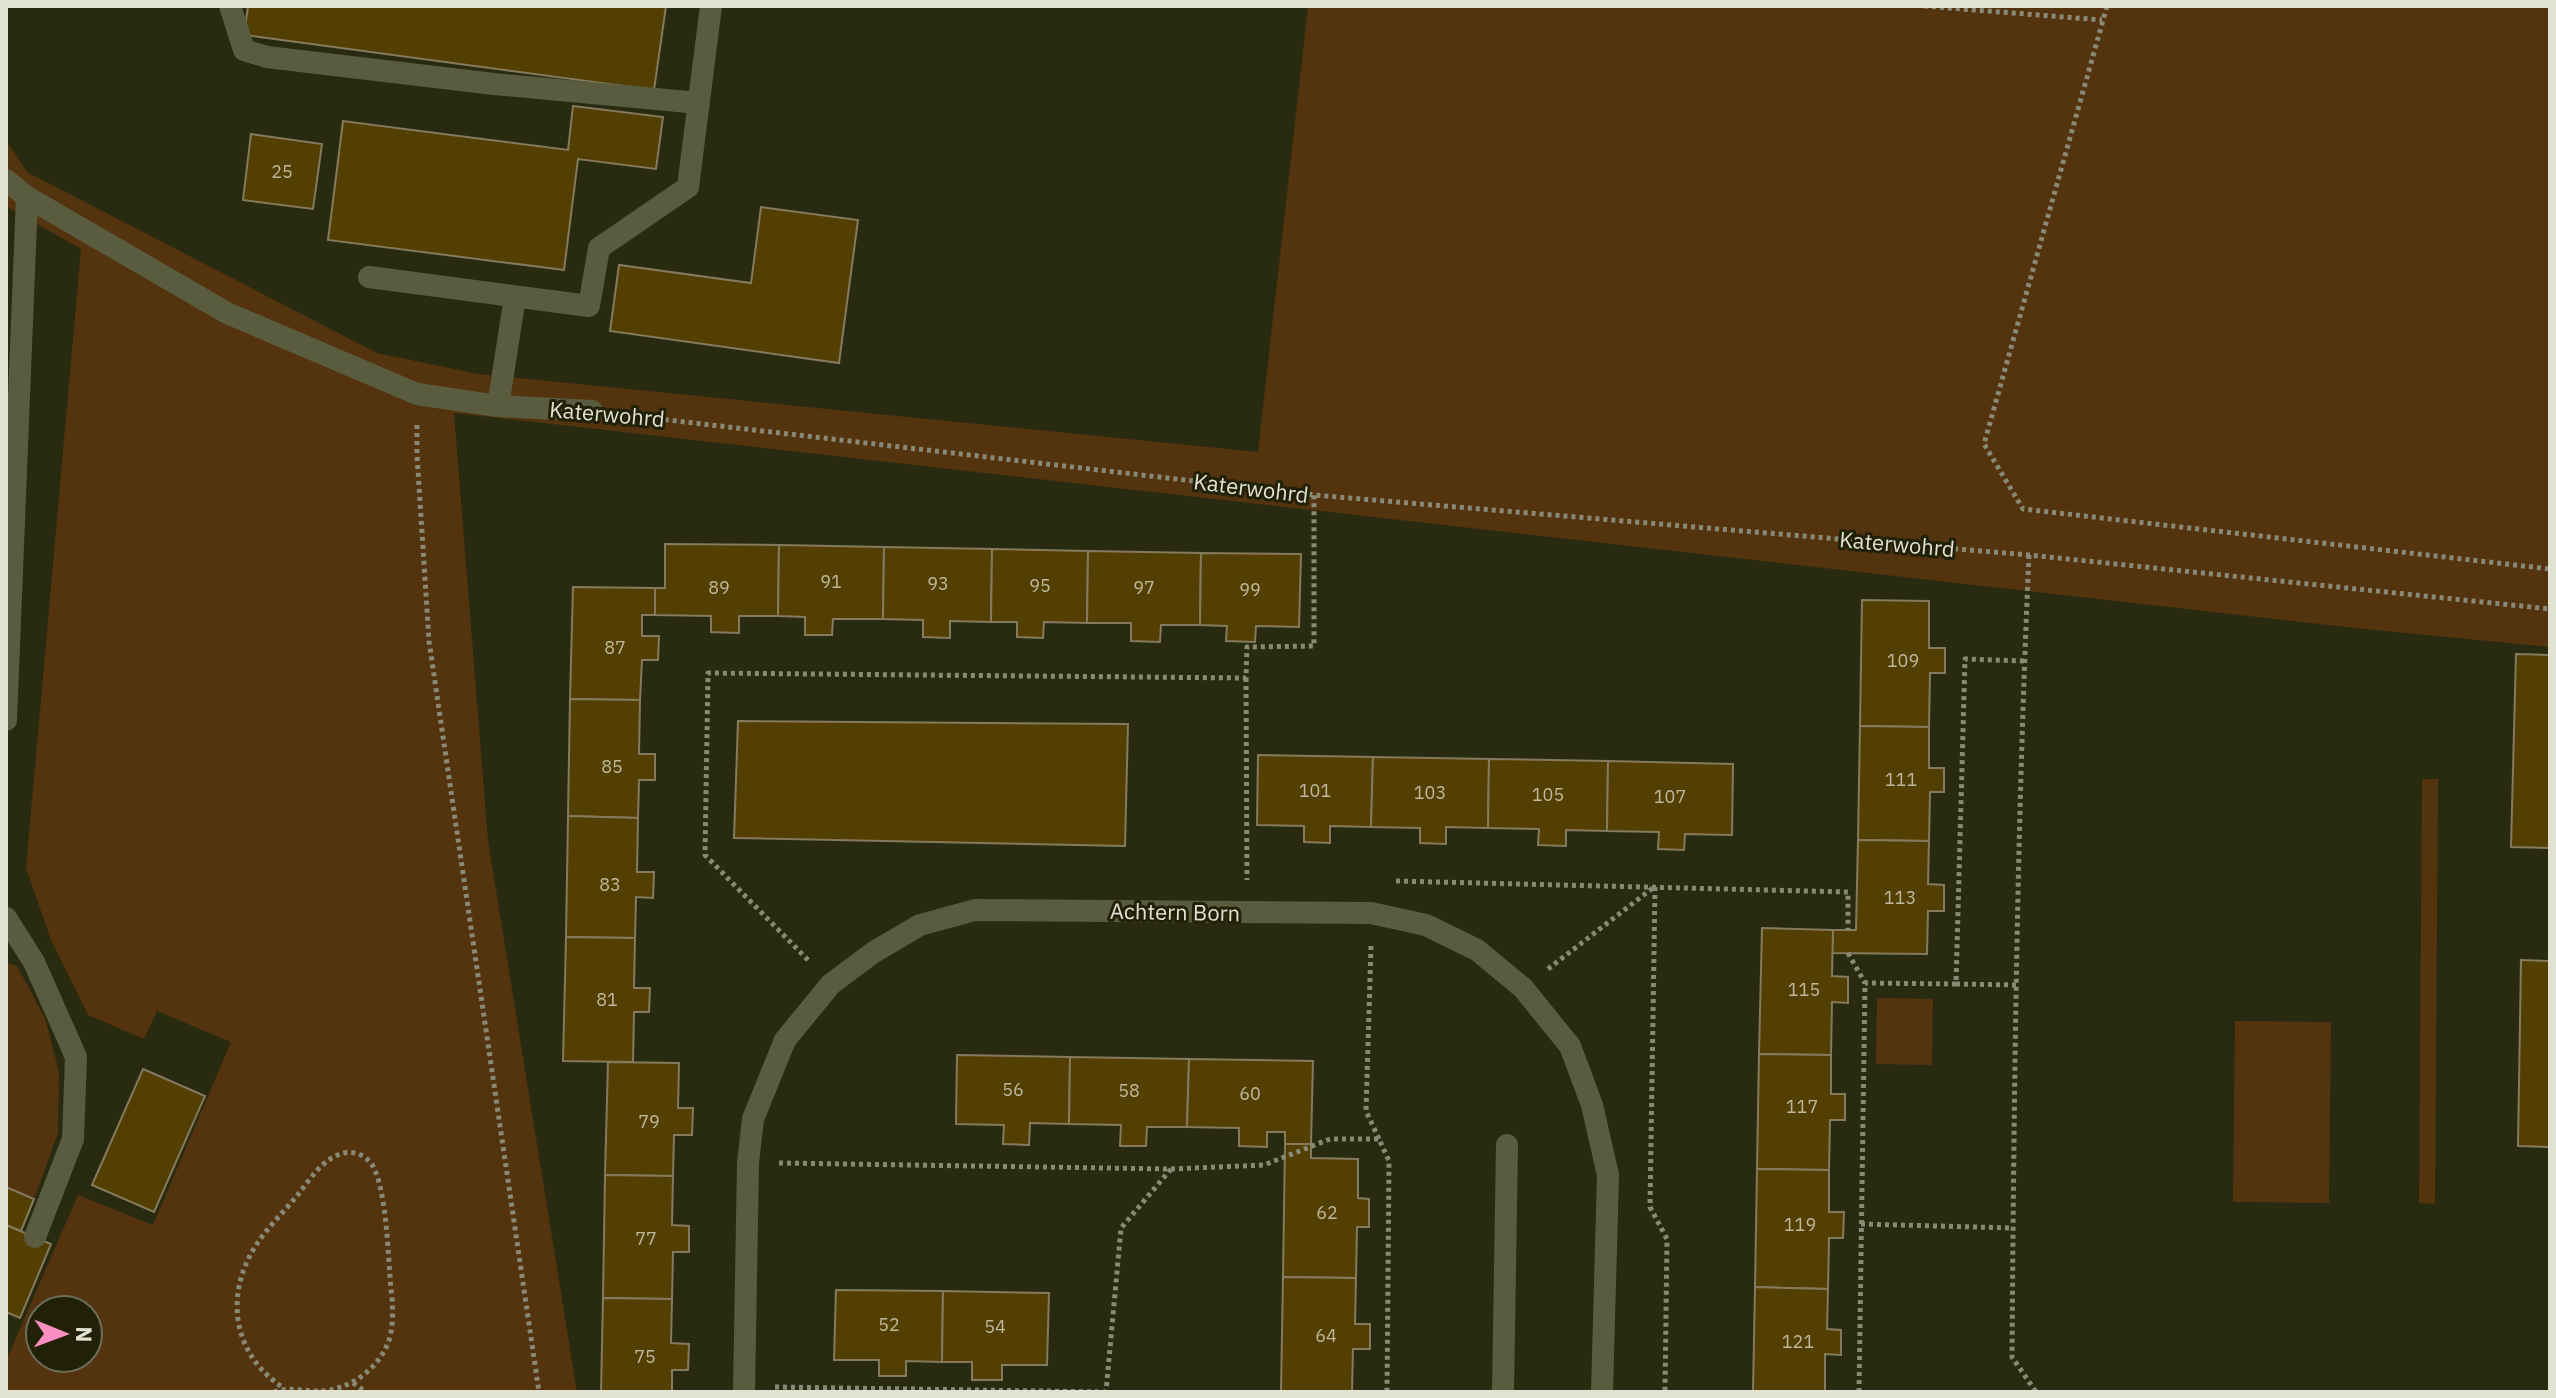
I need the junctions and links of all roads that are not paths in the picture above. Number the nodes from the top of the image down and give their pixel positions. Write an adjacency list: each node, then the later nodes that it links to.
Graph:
1 (230, 6): 3 (street)
2 (711, 6): 3 (street)
3 (699, 103): 7 (street)
4 (6, 180): 5 (street, Katerwohrd)
5 (27, 197): 8 (street, Katerwohrd); 10 (street)
6 (369, 277): 7 (street)
7 (515, 297): 8 (street)
8 (498, 406): 9 (street, Katerwohrd)
9 (592, 411)
10 (6, 720)
11 (6, 918): 13 (street)
12 (1507, 1145): 15 (street)
13 (35, 1237)
14 (744, 1390): 16 (street, Achtern Born)
15 (1503, 1392)
16 (1602, 1392)

